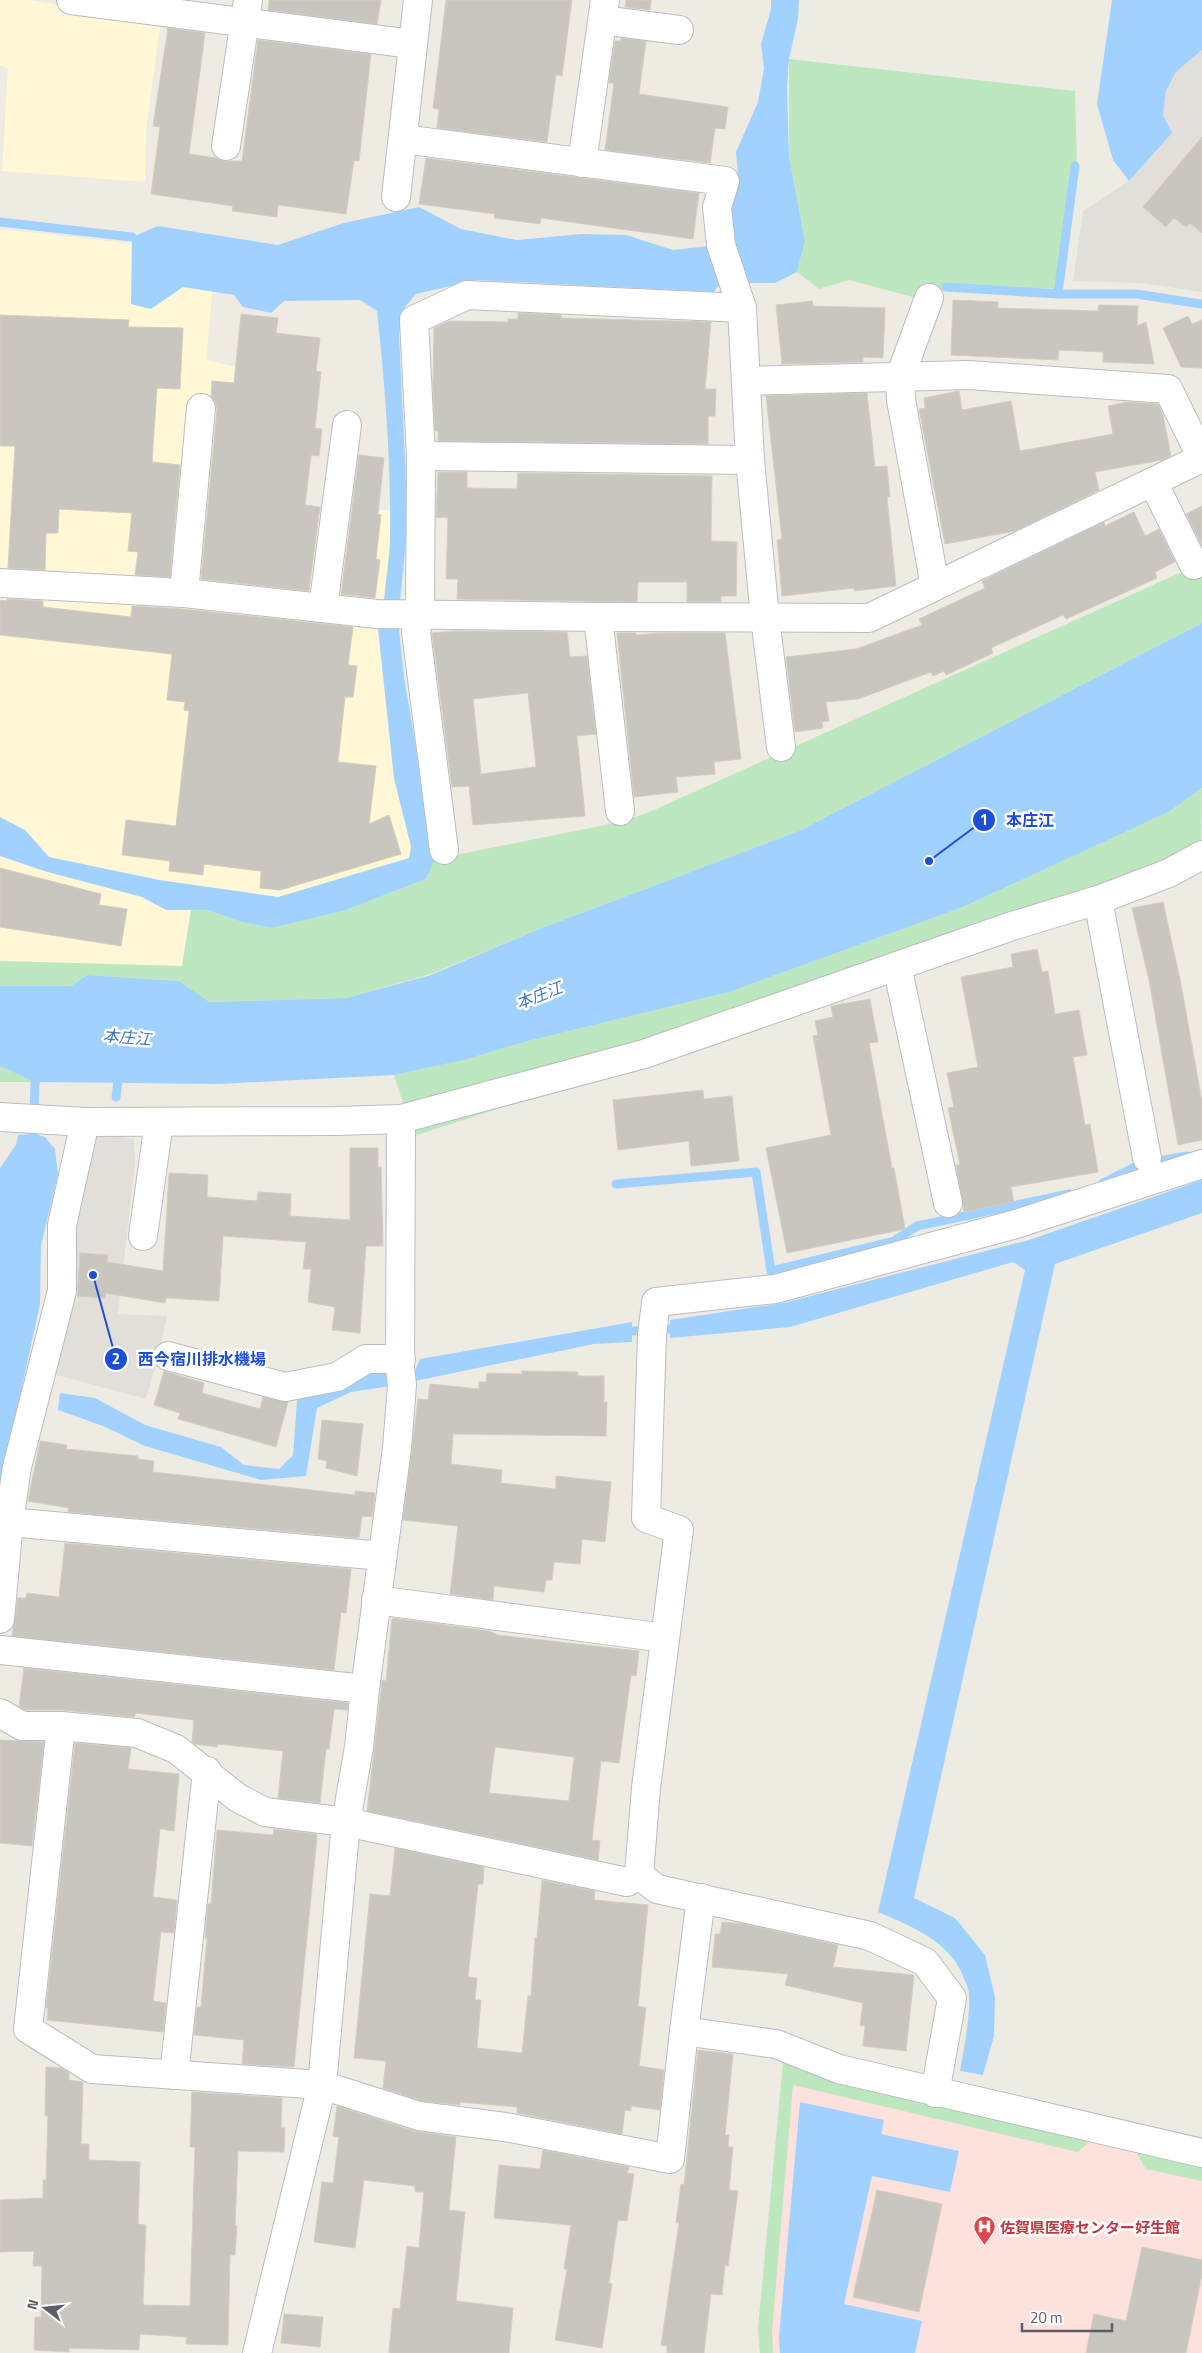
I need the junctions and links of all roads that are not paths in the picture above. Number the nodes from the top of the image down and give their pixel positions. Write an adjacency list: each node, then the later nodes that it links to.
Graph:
1 (72, 0): 4 (street)
2 (418, 0): 6 (street)
3 (603, 10): 5 (street); 9 (street)
4 (247, 12): 6 (street); 8 (street)
5 (679, 30)
6 (412, 44): 7 (street)
7 (403, 139): 9 (street); 10 (street)
8 (226, 146)
9 (582, 163): 11 (street)
10 (396, 197)
11 (738, 297): 14 (street); 17 (street)
12 (929, 298): 13 (street)
13 (900, 377): 14 (street); 18 (street); 23 (street)
14 (746, 381): 19 (street)
15 (201, 408): 24 (street)
16 (347, 425): 25 (street)
17 (421, 456): 19 (street); 26 (street)
18 (1202, 458): 20 (street)
19 (750, 460): 28 (street)
20 (1153, 482): 21 (street); 23 (street)
21 (1194, 565)
22 (0, 583): 24 (street)
23 (935, 586): 28 (street)
24 (184, 593): 25 (street)
25 (324, 608): 26 (street)
26 (414, 614): 27 (street); 31 (street)
27 (598, 617): 28 (street); 30 (street)
28 (765, 618): 29 (street)
29 (781, 747)
30 (620, 811)
31 (444, 850)
32 (1202, 856): 33 (street)
33 (1098, 900): 34 (street); 39 (street)
34 (897, 966): 36 (street); 41 (street)
35 (5, 1117): 37 (street)
36 (401, 1119): 38 (street); 44 (street)
37 (72, 1122): 38 (street); 45 (street)
38 (159, 1122): 42 (street)
39 (1147, 1158)
40 (1202, 1164): 49 (street)
41 (948, 1204)
42 (143, 1236)
43 (168, 1356): 44 (street)
44 (401, 1371): 46 (street)
45 (9, 1522): 46 (street); 48 (street)
46 (382, 1556): 47 (street)
47 (376, 1600): 49 (street); 51 (street)
48 (0, 1619)
49 (664, 1638): 56 (street)
50 (0, 1650): 51 (street)
51 (364, 1688): 55 (street)
52 (0, 1712): 53 (street)
53 (61, 1726): 54 (street); 59 (street)
54 (207, 1771): 55 (street); 59 (street)
55 (346, 1822): 56 (street); 60 (street)
56 (639, 1875): 57 (street)
57 (701, 1898): 58 (street); 61 (street)
58 (684, 2031): 60 (street); 61 (street)
59 (174, 2075): 60 (street)
60 (322, 2084): 63 (street)
61 (936, 2093): 62 (street)
62 (1202, 2153)
63 (257, 2351)

